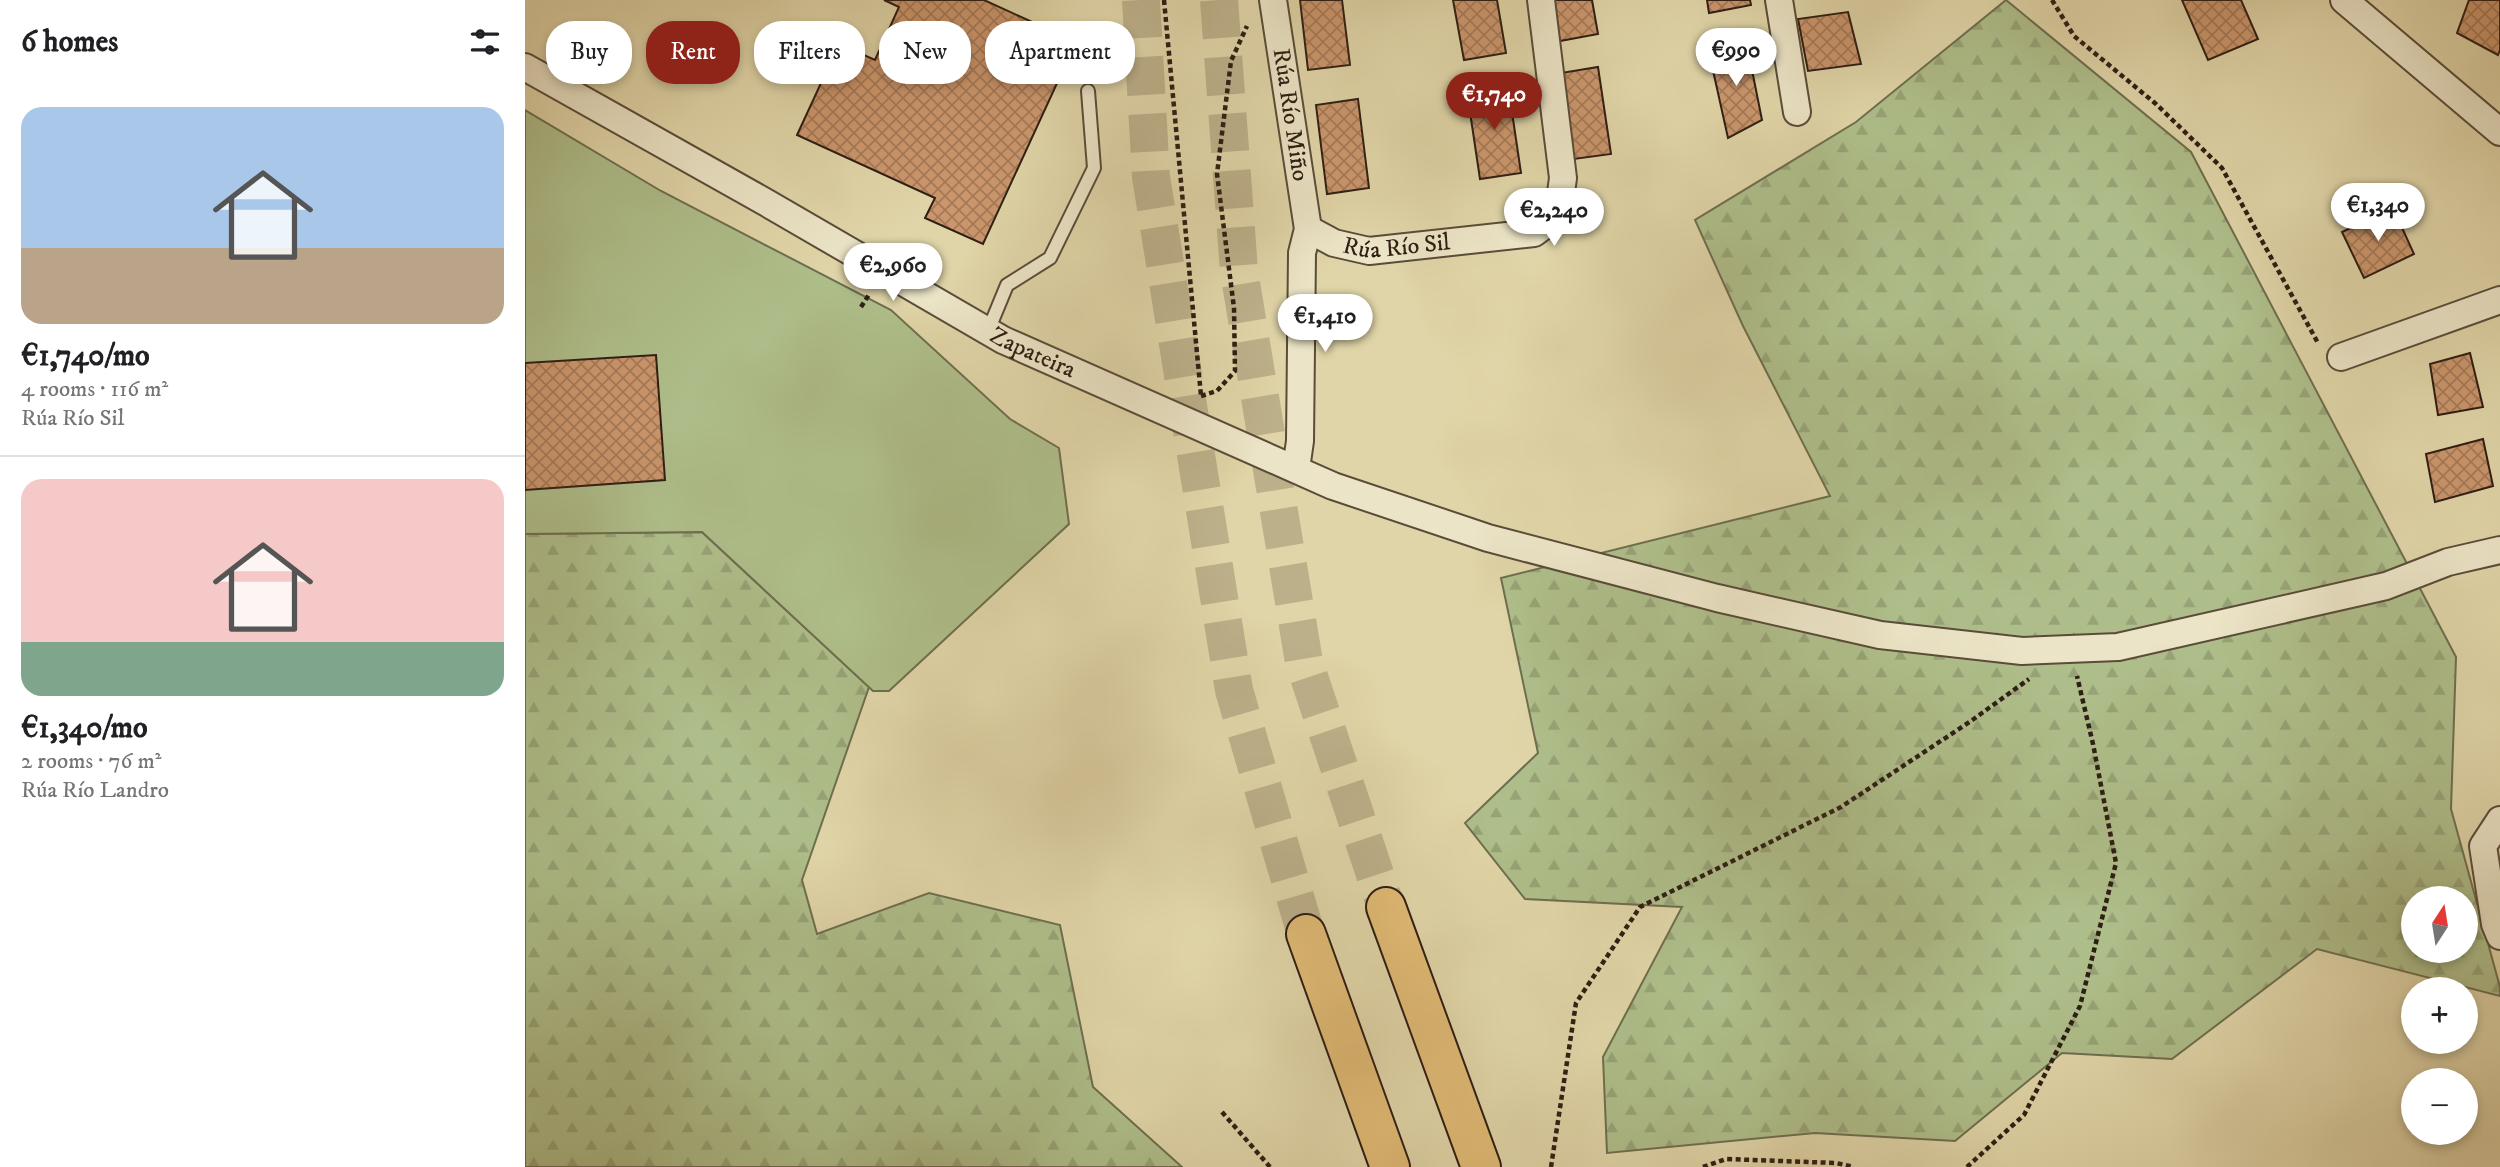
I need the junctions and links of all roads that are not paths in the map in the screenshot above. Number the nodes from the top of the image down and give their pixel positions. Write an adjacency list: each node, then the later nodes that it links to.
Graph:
1 (1273, 0): 9 (street, Rúa Río Miño)
2 (1541, 0): 9 (street, Rúa Río Sil)
3 (1779, 0): 7 (street)
4 (2344, 0): 8 (street)
5 (525, 67): 11 (street, Zapateira)
6 (1087, 91): 11 (lane)
7 (1797, 112)
8 (2500, 132)
9 (1308, 229): 13 (street, Rúa Río Miño)
10 (2500, 300): 12 (street)
11 (988, 331): 13 (street, Zapateira)
12 (2341, 357)
13 (1296, 469): 14 (street, Zapateira)
14 (2500, 550)
15 (2500, 820): 18 (street)
16 (1386, 907): 20 (highway)
17 (1306, 934): 19 (highway)
18 (2500, 936)
19 (1390, 1167)
20 (1481, 1167)

